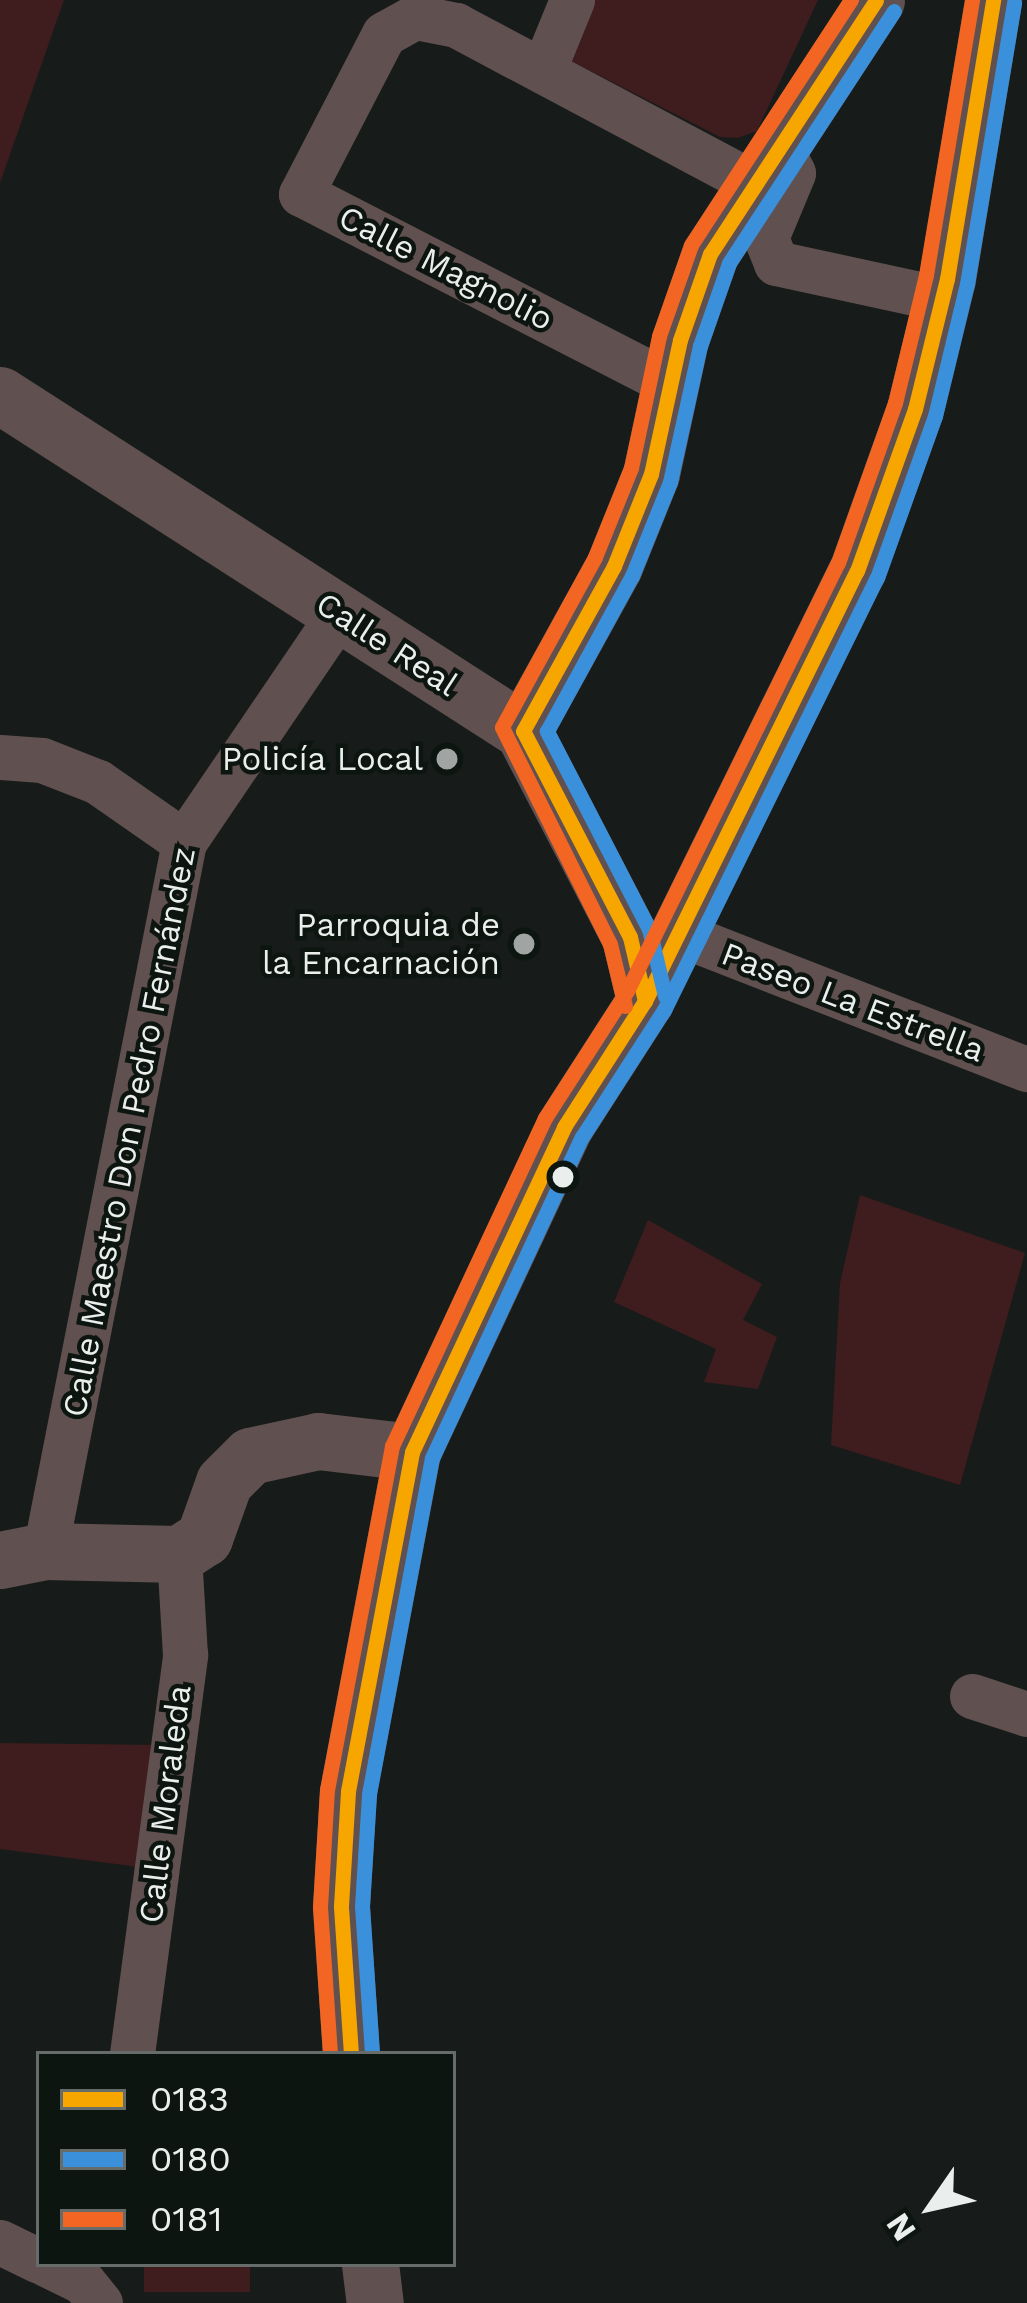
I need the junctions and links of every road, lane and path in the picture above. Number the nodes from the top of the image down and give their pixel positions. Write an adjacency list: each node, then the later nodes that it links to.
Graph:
1 (572, 0): 4 (street)
2 (876, 0): 5 (street)
3 (993, 0): 6 (street)
4 (543, 71): 5 (street, Calle Magnolio); 7 (street, Calle Magnolio)
5 (769, 168): 6 (street); 7 (street)
6 (942, 299): 13 (street)
7 (671, 384): 10 (street)
8 (0, 395): 9 (street, Calle Real)
9 (339, 614): 10 (street, Calle Real); 12 (street, Calle Maestro Don Pedro Fernández)
10 (523, 730): 14 (street)
11 (0, 757): 12 (street)
12 (184, 842): 18 (street, Calle Maestro Don Pedro Fernández)
13 (680, 934): 14 (street); 15 (street, Paseo La Estrella)
14 (645, 1001): 16 (street)
15 (1027, 1070)
16 (412, 1452): 17 (street); 22 (street)
17 (179, 1554): 18 (street); 21 (street, Calle Moraleda)
18 (23, 1555)
19 (972, 1696): 20 (street)
20 (1027, 1714)
21 (132, 2051)
22 (351, 2051)
23 (0, 2242): 24 (street)
24 (36, 2259)
25 (370, 2267): 26 (street)
26 (375, 2303)

